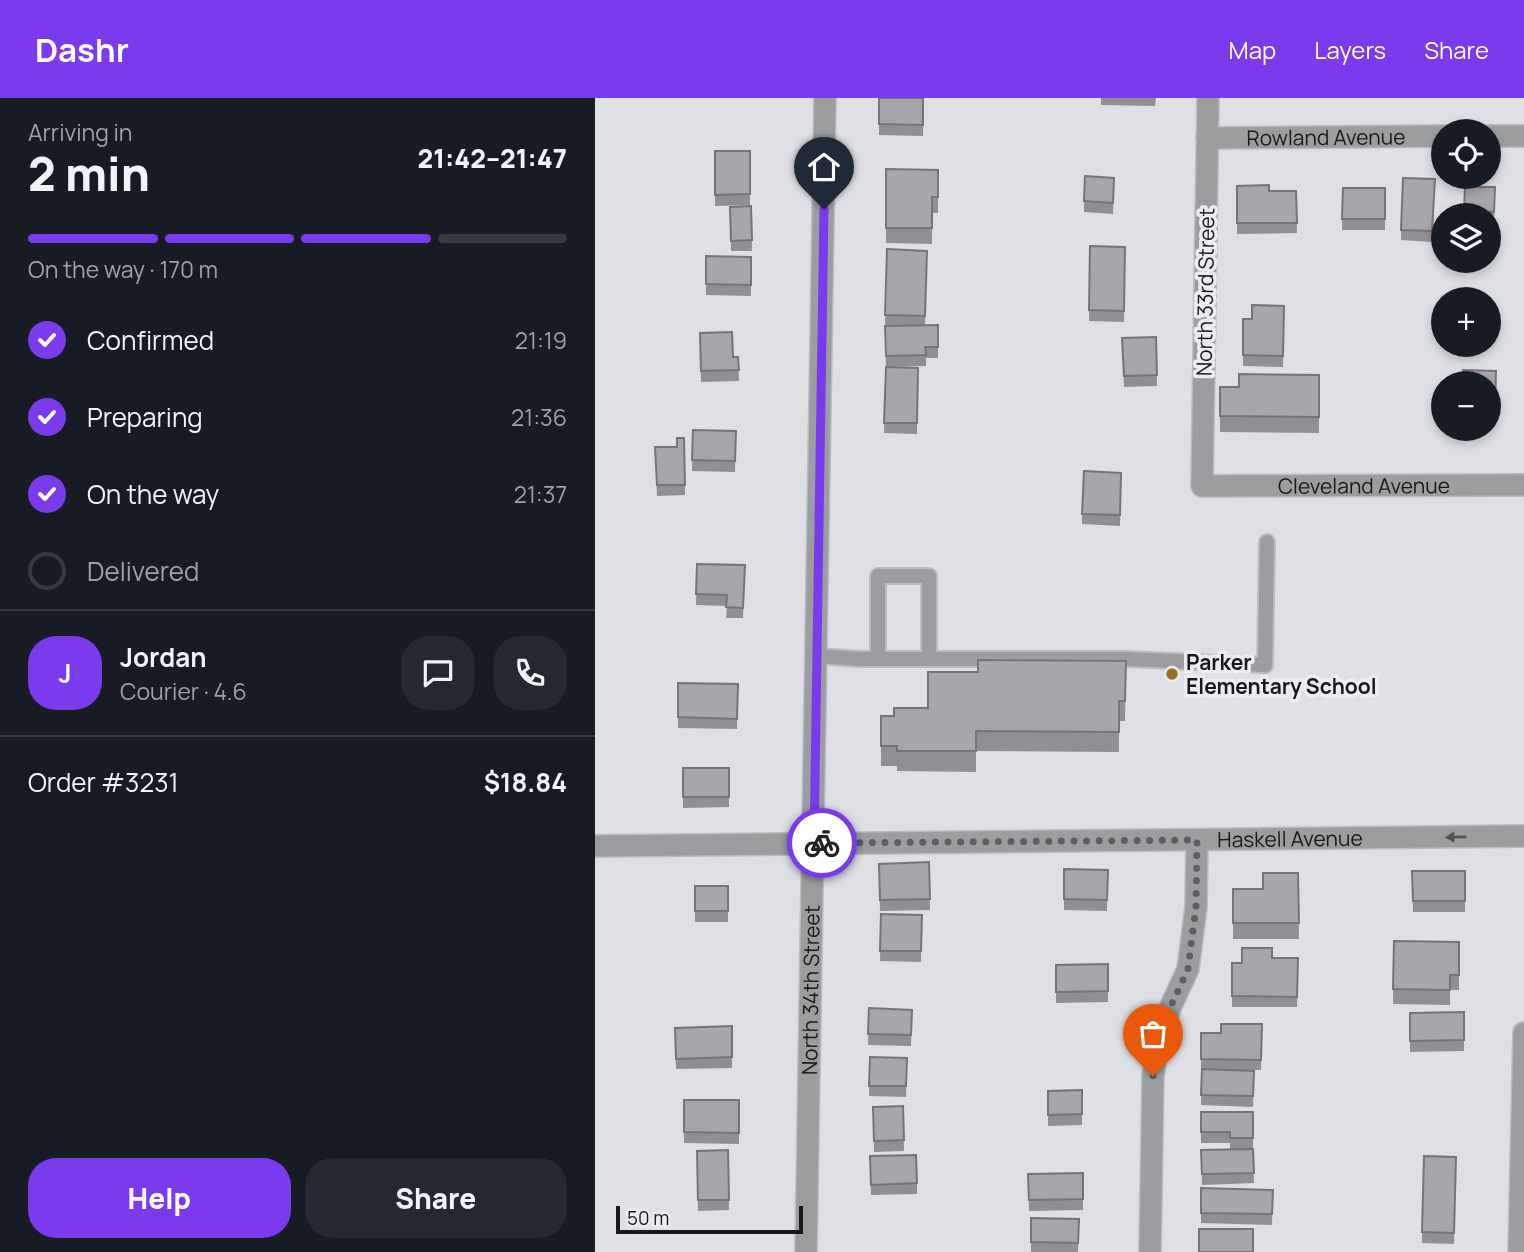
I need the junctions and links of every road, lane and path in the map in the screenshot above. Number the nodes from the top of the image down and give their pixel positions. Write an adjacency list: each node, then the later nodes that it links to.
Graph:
1 (825, 98): 10 (street, North 34th Street)
2 (1208, 98): 6 (street, North 33rd Street)
3 (1431, 136): 6 (street, Rowland Avenue)
4 (1501, 136): 5 (street)
5 (1524, 136)
6 (1207, 138): 8 (street, North 33rd Street)
7 (1524, 485): 8 (street, Cleveland Avenue)
8 (1202, 486)
9 (1267, 542): 12 (lane)
10 (817, 656): 11 (lane); 15 (street, North 34th Street)
11 (878, 659): 12 (lane); 12 (lane)
12 (929, 659)
13 (1524, 836): 14 (street, Haskell Avenue, one-way to 14)
14 (1197, 840): 15 (street, Haskell Avenue); 20 (street)
15 (814, 843): 16 (street, Haskell Avenue); 19 (street, North 34th Street)
16 (595, 846)
17 (1524, 1034): 18 (street)
18 (1523, 1168): 21 (street)
19 (806, 1252)
20 (1150, 1252)
21 (1519, 1252)

